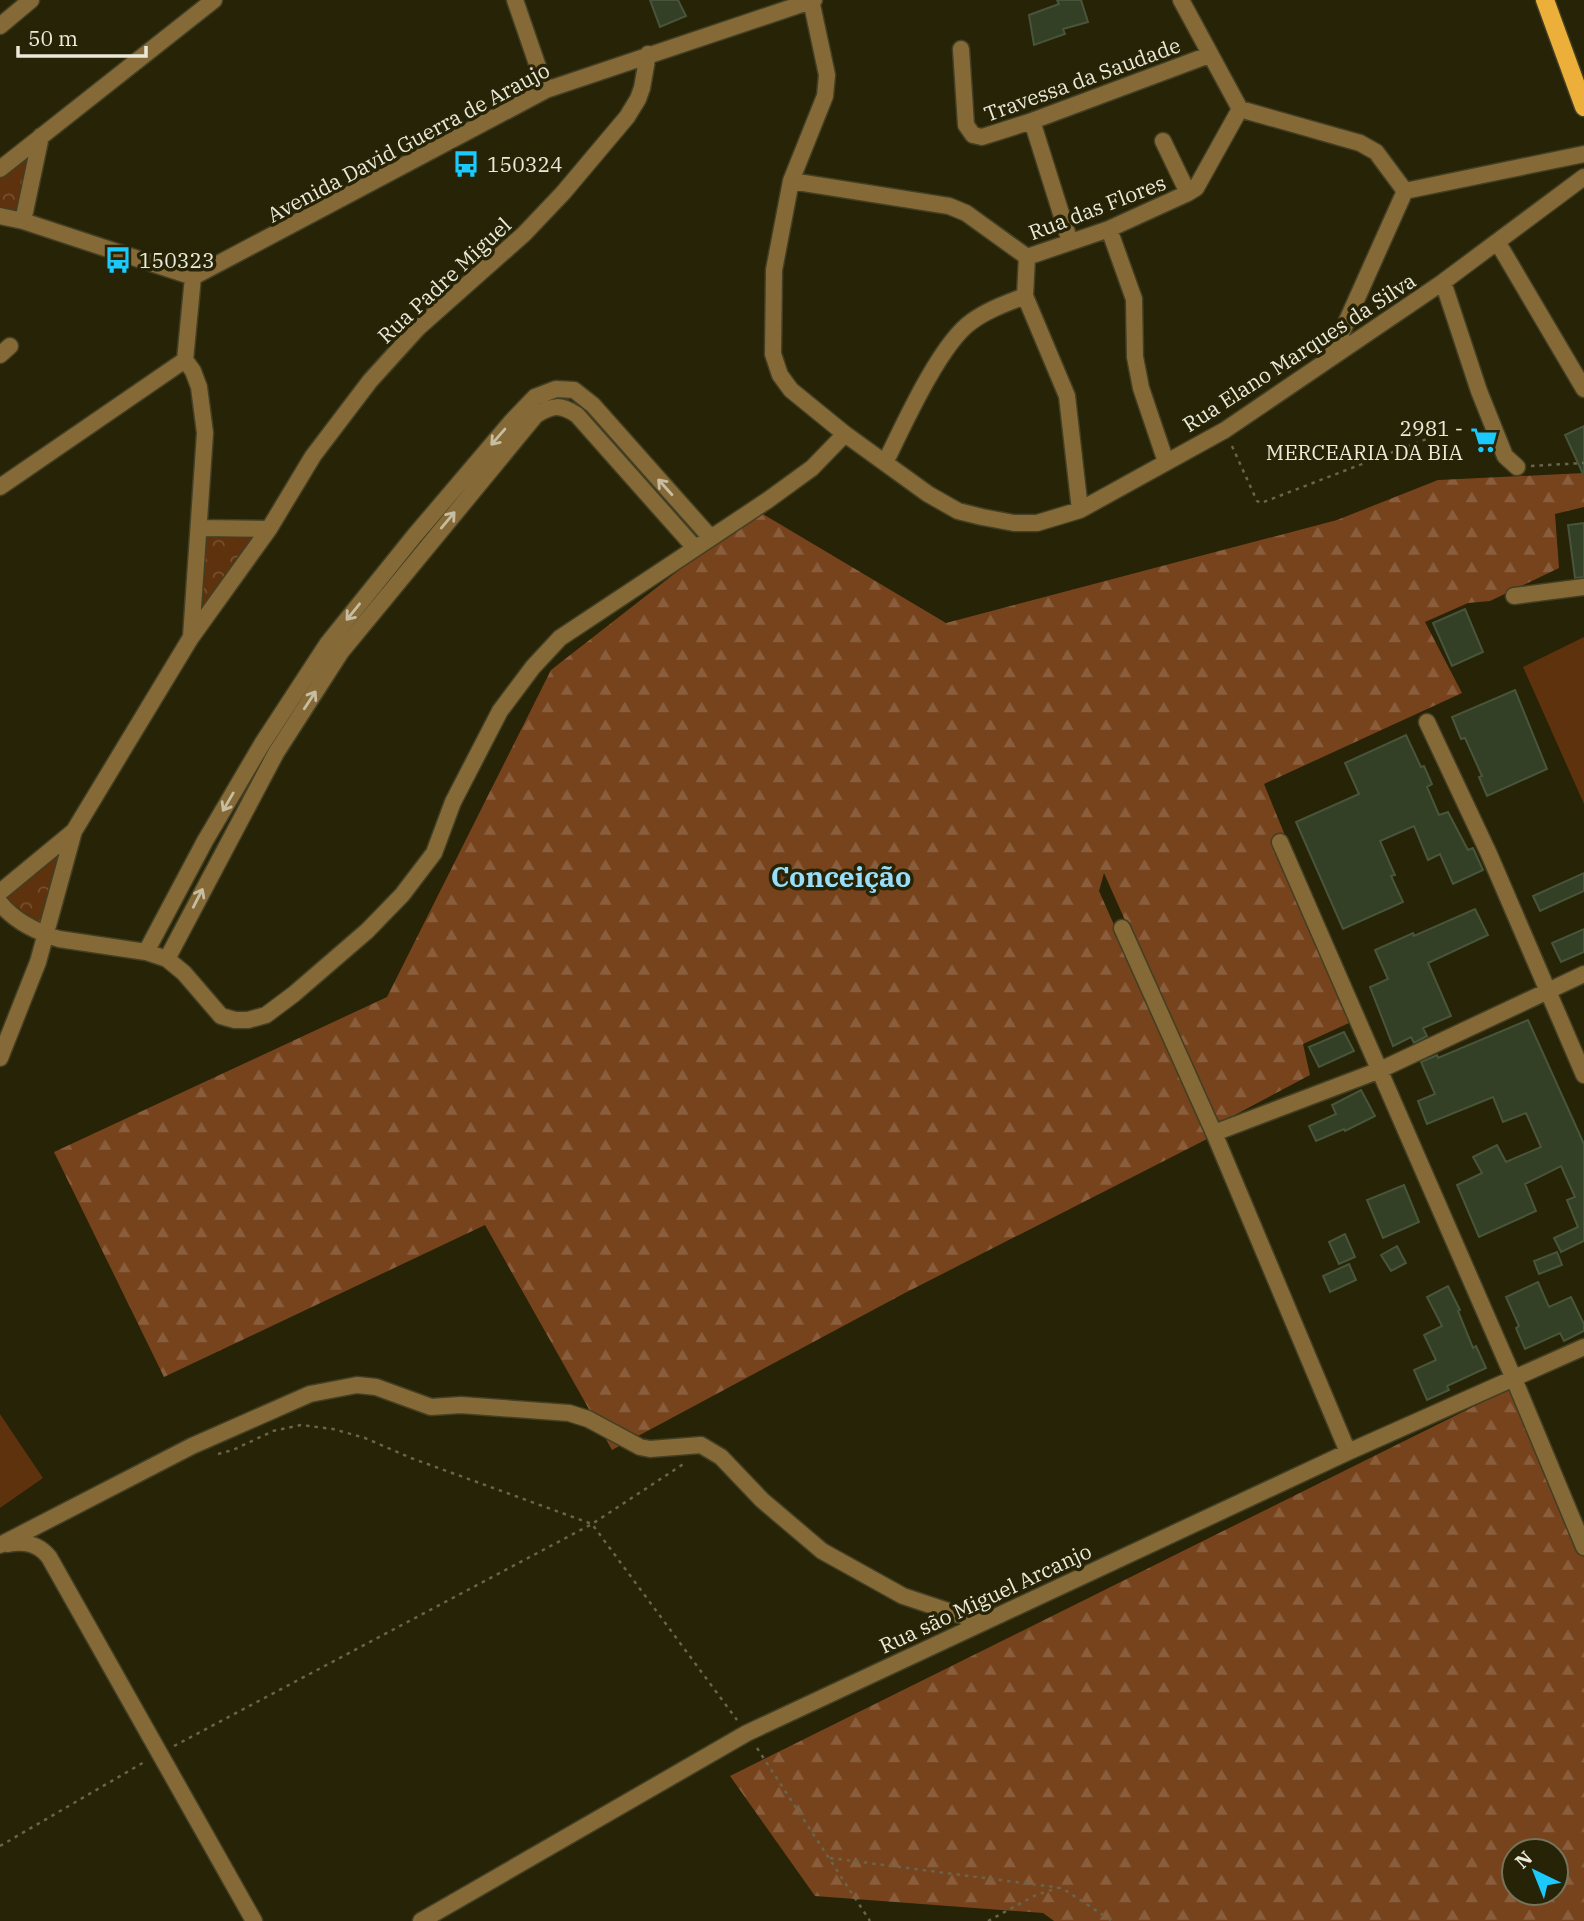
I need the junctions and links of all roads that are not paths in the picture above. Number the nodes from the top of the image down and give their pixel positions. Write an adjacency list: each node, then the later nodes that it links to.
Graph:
1 (31, 0): 7 (street)
2 (214, 0): 15 (street)
3 (515, 0): 11 (street)
4 (812, 0): 9 (street, Avenida David Guerra de Araujo); 20 (street, Rua Elano Marques da Silva)
5 (1181, 0): 10 (street)
6 (1545, 0): 12 (main road)
7 (0, 26)
8 (961, 50): 14 (street, Travessa da Saudade)
9 (648, 54): 11 (street, Avenida David Guerra de Araujo); 42 (street, Rua Padre Miguel)
10 (1209, 55): 13 (street); 14 (street, Travessa da Saudade)
11 (546, 90): 29 (street, Avenida David Guerra de Araujo)
12 (1584, 107)
13 (1240, 109): 21 (street); 22 (street, Rua das Flores)
14 (1032, 121): 26 (street)
15 (41, 136): 18 (street); 24 (street)
16 (1163, 141): 22 (street)
17 (1584, 154): 21 (street)
18 (0, 169)
19 (1584, 177): 27 (street, Rua Elano Marques da Silva)
20 (791, 181): 28 (street, Rua das Flores); 35 (street, Rua Elano Marques da Silva)
21 (1405, 191): 32 (street)
22 (1188, 193): 25 (street, Rua das Flores)
23 (0, 216): 24 (street)
24 (23, 221): 29 (street)
25 (1109, 229): 26 (street, Rua das Flores); 37 (street)
26 (1070, 242): 28 (street, Rua das Flores)
27 (1498, 243): 30 (street, Rua Elano Marques da Silva); 34 (street)
28 (1027, 257): 31 (street)
29 (193, 277): 33 (street)
30 (1443, 282): 32 (street, Rua Elano Marques da Silva); 38 (street)
31 (1025, 296): 36 (street); 40 (street)
32 (1331, 356): 37 (street, Rua Elano Marques da Silva)
33 (185, 360): 39 (street); 41 (street)
34 (1584, 389)
35 (845, 433): 36 (street, Rua Elano Marques da Silva); 43 (street)
36 (886, 461): 40 (street, Rua Elano Marques da Silva)
37 (1166, 462): 40 (street, Rua Elano Marques da Silva)
38 (1517, 467)
39 (0, 487)
40 (1080, 510)
41 (199, 528): 42 (street); 47 (street)
42 (269, 528): 47 (street, Rua Padre Miguel)
43 (711, 538): 44 (street); 55 (street, one-way to 55)
44 (695, 548): 56 (street); 56 (street, one-way to 44)
45 (1584, 587): 46 (street)
46 (1514, 596)
47 (190, 639): 49 (street, Rua Padre Miguel)
48 (1427, 722): 58 (street)
49 (74, 831): 51 (street); 54 (street)
50 (1280, 842): 60 (street)
51 (0, 892)
52 (0, 904): 54 (street)
53 (1122, 928): 62 (street)
54 (52, 937): 55 (street); 59 (street)
55 (146, 952): 56 (street)
56 (167, 959)
57 (1584, 974): 58 (street)
58 (1547, 989): 60 (street); 61 (street)
59 (0, 1058)
60 (1380, 1070): 62 (street); 64 (street)
61 (1584, 1075)
62 (1214, 1133): 65 (street)
63 (1584, 1348): 64 (street, Rua são Miguel Arcanjo)
64 (1514, 1379): 65 (street, Rua são Miguel Arcanjo); 67 (street)
65 (1348, 1452): 68 (street, Rua são Miguel Arcanjo)
66 (1, 1545): 68 (street); 69 (street)
67 (1584, 1547)
68 (981, 1622): 70 (street, Rua são Miguel Arcanjo)
69 (254, 1921)
70 (421, 1921)

